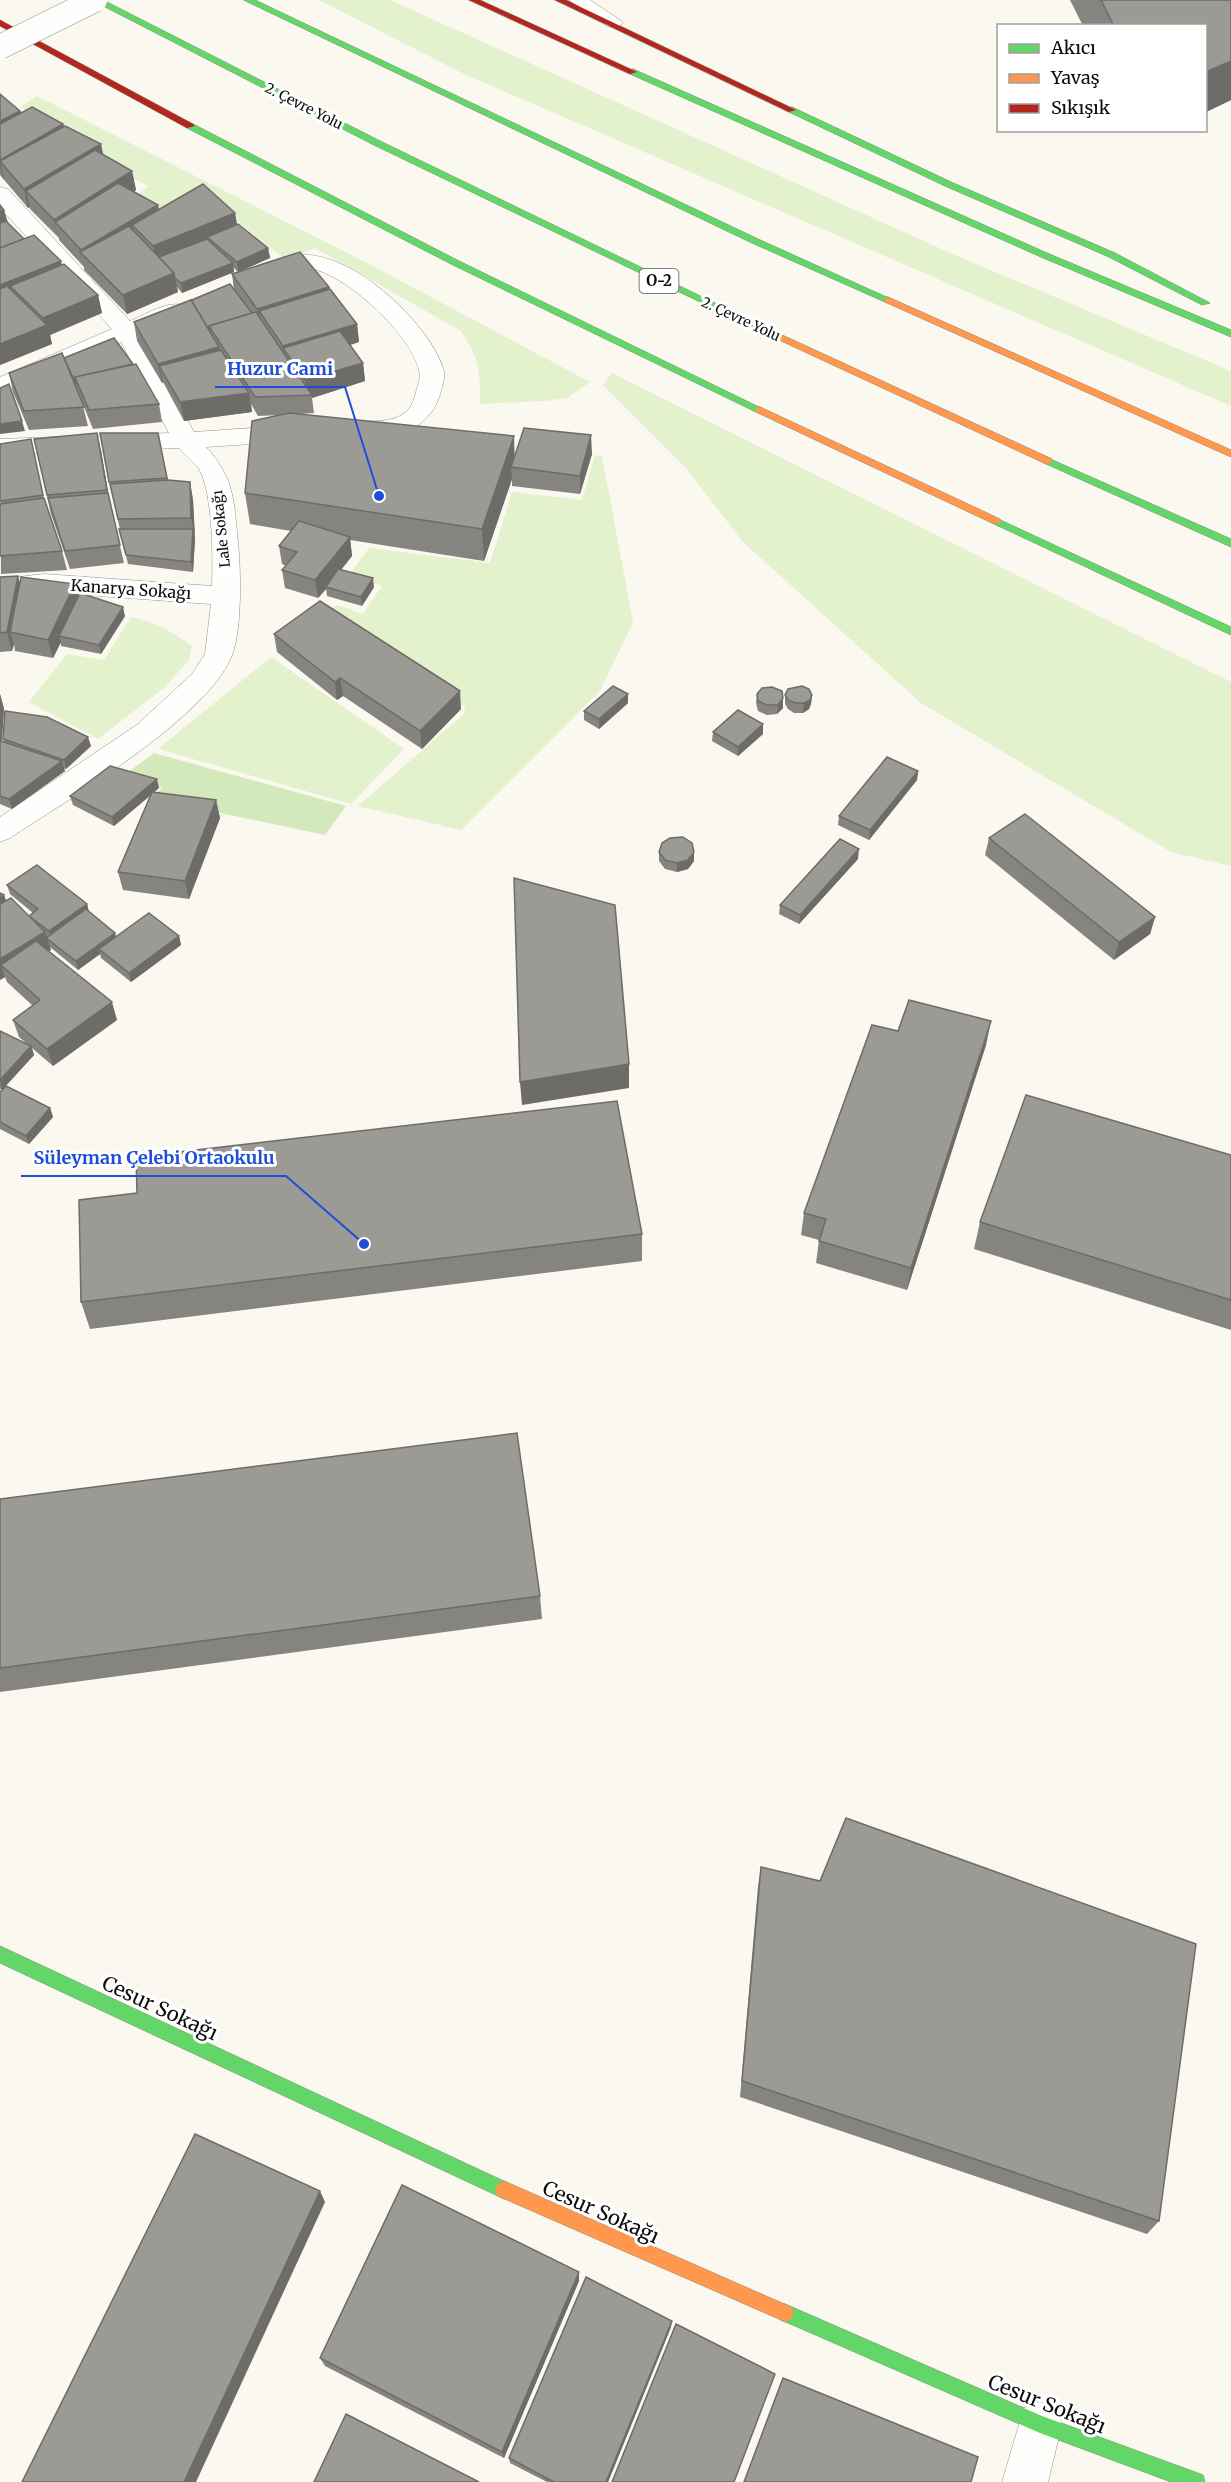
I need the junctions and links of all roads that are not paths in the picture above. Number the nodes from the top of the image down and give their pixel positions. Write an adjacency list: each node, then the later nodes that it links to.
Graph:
1 (96, 0): 8 (street, bridge); 19 (main road, 2. Çevre Yolu / O-2)
2 (248, 0): 18 (main road)
3 (472, 0): 14 (main road)
4 (560, 0): 7 (main road)
5 (578, 0): 7 (lane)
6 (0, 23): 22 (main road)
7 (654, 46): 12 (main road)
8 (0, 47)
9 (0, 194): 13 (street, Lale Sokağı)
10 (243, 283): 16 (street)
11 (200, 300): 13 (street)
12 (1221, 310)
13 (126, 330): 15 (street); 16 (street, Lale Sokağı)
14 (1231, 334)
15 (0, 386)
16 (186, 440): 17 (street); 21 (street, Lale Sokağı)
17 (0, 447)
18 (1231, 454)
19 (1231, 543)
20 (0, 588): 21 (street, Kanarya Sokağı)
21 (226, 596): 23 (street, Lale Sokağı)
22 (1231, 632)
23 (0, 831)
24 (0, 1954): 25 (main road, Cesur Sokağı)
25 (1040, 2424): 26 (street); 27 (main road, Cesur Sokağı)
26 (1025, 2482)
27 (1196, 2482)

